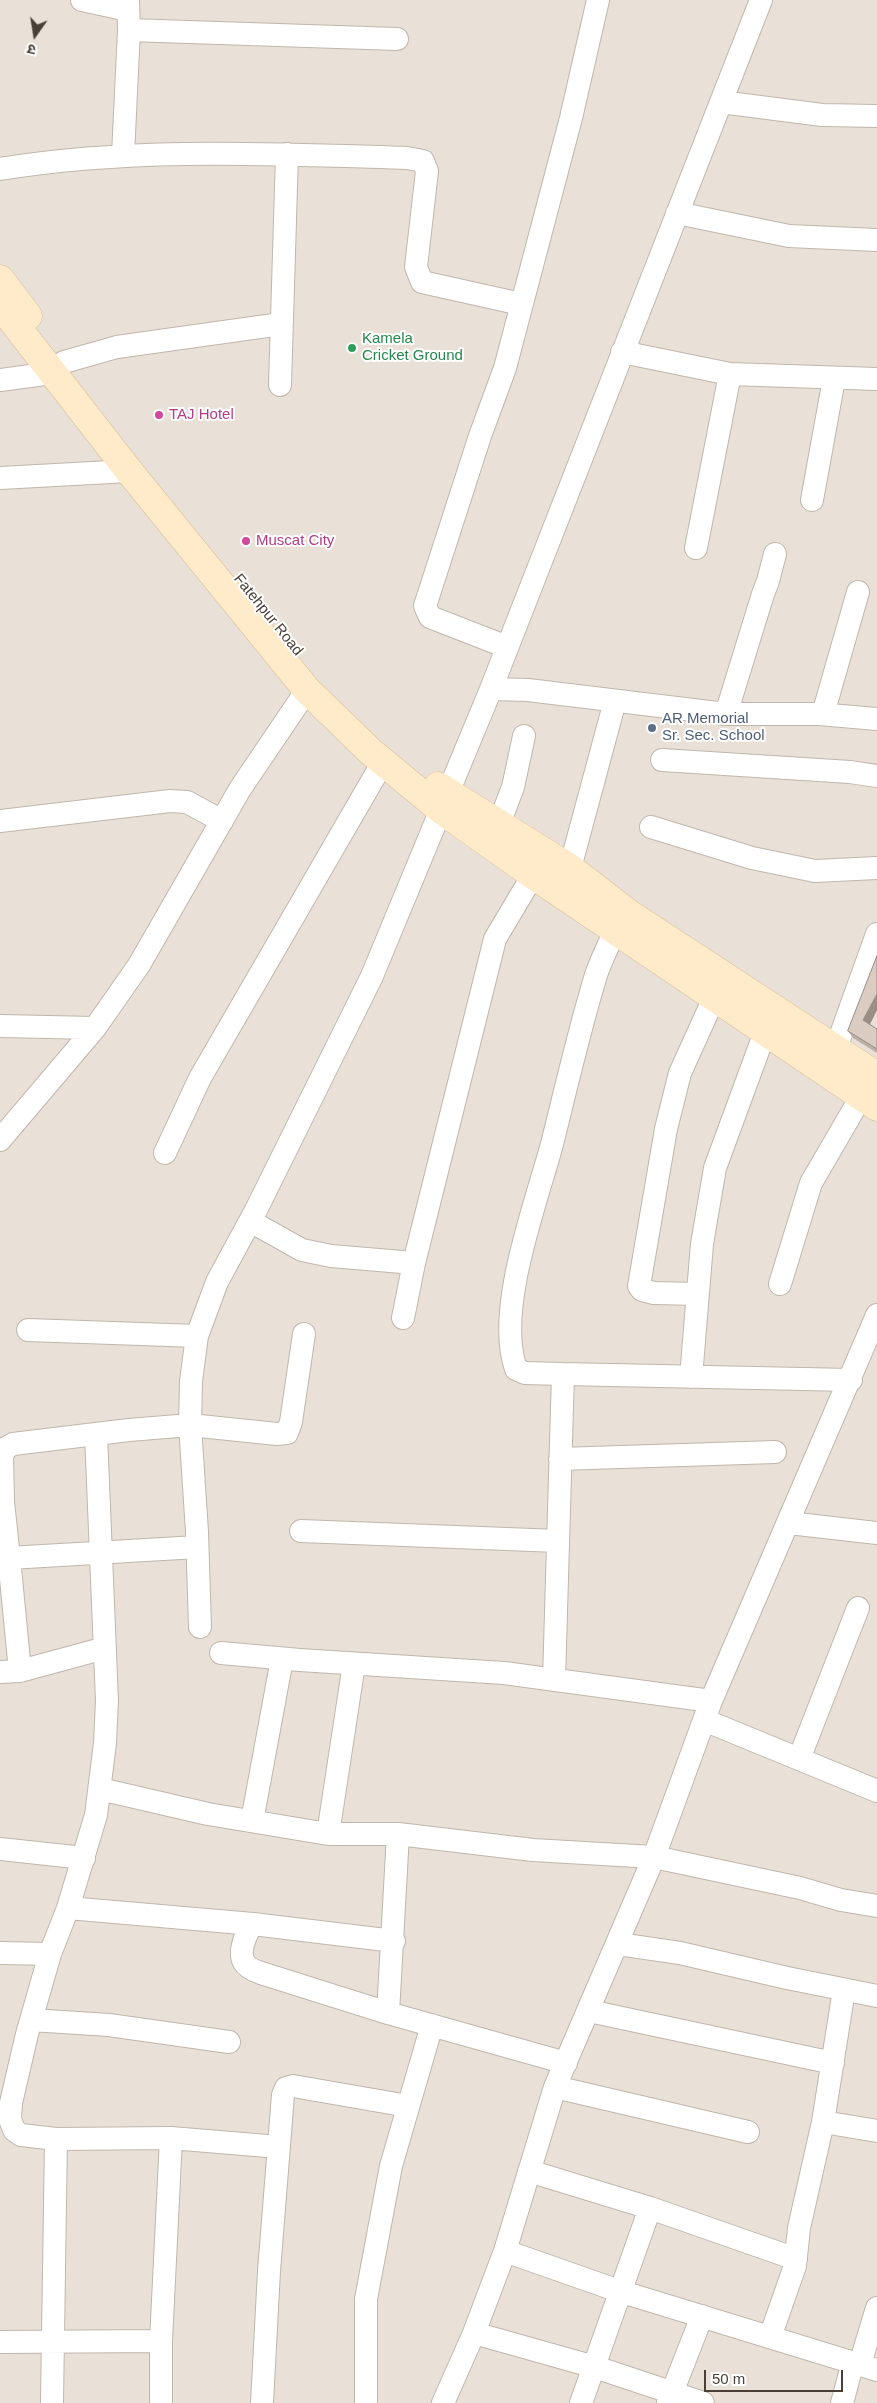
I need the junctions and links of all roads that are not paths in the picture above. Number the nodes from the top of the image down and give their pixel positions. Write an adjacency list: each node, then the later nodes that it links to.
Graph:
1 (82, 0): 4 (street)
2 (598, 0): 14 (street)
3 (762, 0): 6 (street)
4 (129, 13): 5 (street); 9 (street)
5 (397, 39)
6 (721, 102): 7 (street); 11 (street)
7 (877, 116)
8 (287, 154): 9 (street); 14 (street); 16 (street)
9 (123, 155): 10 (street)
10 (0, 169)
11 (677, 213): 12 (street); 17 (street)
12 (877, 240)
13 (0, 279): 18 (street, Fatehpur Road)
14 (522, 304): 30 (street)
15 (0, 305): 18 (street)
16 (281, 324): 18 (street); 23 (street)
17 (622, 352): 19 (street); 30 (street)
18 (58, 367): 22 (street); 24 (street); 41 (street, Fatehpur Road)
19 (730, 374): 20 (street); 27 (street)
20 (834, 379): 21 (street); 26 (street)
21 (877, 379)
22 (0, 380)
23 (280, 385)
24 (129, 471): 25 (street); 32 (street)
25 (0, 478)
26 (812, 500)
27 (696, 548)
28 (775, 554): 34 (street)
29 (858, 592): 35 (street)
30 (507, 647): 31 (street)
31 (491, 689): 33 (street); 41 (street)
32 (307, 690): 39 (street); 43 (street)
33 (614, 701): 34 (street); 46 (street)
34 (726, 714): 35 (street)
35 (823, 714): 36 (street)
36 (877, 719)
37 (524, 736): 44 (street)
38 (662, 760): 40 (street)
39 (384, 762): 41 (street); 58 (street)
40 (877, 776)
41 (444, 800): 44 (street, Fatehpur Road); 48 (street); 59 (street)
42 (0, 821): 43 (street)
43 (222, 821): 53 (street)
44 (499, 824): 46 (street, Fatehpur Road)
45 (650, 826): 47 (street)
46 (570, 868): 55 (street, Fatehpur Road)
47 (877, 868)
48 (533, 875): 49 (street); 60 (street)
49 (615, 930): 51 (street); 68 (street)
50 (877, 934): 55 (street)
51 (714, 998): 54 (street); 62 (street)
52 (0, 1026): 53 (street)
53 (95, 1028): 57 (street)
54 (765, 1032): 56 (street); 62 (street)
55 (836, 1048): 56 (street, Fatehpur Road)
56 (872, 1093): 61 (street)
57 (0, 1140)
58 (165, 1153)
59 (250, 1221): 60 (street); 67 (street)
60 (414, 1263): 64 (street)
61 (780, 1284)
62 (698, 1294): 69 (street)
63 (877, 1315): 70 (street)
64 (403, 1318)
65 (28, 1330): 67 (street)
66 (304, 1334): 71 (street)
67 (198, 1336): 71 (street)
68 (563, 1374): 69 (street); 74 (street)
69 (691, 1377): 70 (street)
70 (851, 1380): 76 (street)
71 (190, 1425): 72 (street); 80 (street)
72 (96, 1434): 75 (street); 81 (street)
73 (775, 1452): 74 (street)
74 (560, 1459): 79 (street)
75 (1, 1486): 82 (street)
76 (789, 1523): 78 (street); 91 (street)
77 (301, 1531): 79 (street)
78 (877, 1533)
79 (558, 1541): 90 (street)
80 (197, 1547): 81 (street); 84 (street)
81 (101, 1552): 82 (street); 85 (street)
82 (4, 1559): 89 (street)
83 (858, 1608): 92 (street)
84 (200, 1627)
85 (106, 1648): 89 (street); 93 (street)
86 (221, 1653): 87 (street)
87 (282, 1659): 88 (street); 95 (street)
88 (354, 1664): 90 (street); 96 (street)
89 (10, 1672)
90 (554, 1680): 91 (street)
91 (708, 1711): 92 (street); 99 (street)
92 (799, 1759): 94 (street)
93 (100, 1789): 95 (street); 100 (street)
94 (877, 1791)
95 (252, 1821): 96 (street)
96 (328, 1834): 97 (street)
97 (398, 1834): 99 (street); 104 (street)
98 (0, 1849): 100 (street)
99 (654, 1857): 101 (street); 105 (street)
100 (84, 1858): 102 (street)
101 (877, 1906)
102 (68, 1908): 103 (street); 107 (street)
103 (253, 1924): 104 (street); 111 (street)
104 (394, 1940): 111 (street)
105 (618, 1944): 108 (street); 110 (street)
106 (0, 1953): 107 (street)
107 (50, 1954): 112 (street)
108 (844, 1990): 109 (street); 116 (street)
109 (877, 1996)
110 (589, 2011): 115 (street); 116 (street)
111 (388, 2013): 113 (street)
112 (32, 2020): 114 (street); 120 (street)
113 (432, 2026): 115 (street); 118 (street)
114 (229, 2042)
115 (566, 2063): 117 (street)
116 (833, 2063): 119 (street)
117 (556, 2087): 122 (street); 126 (street)
118 (408, 2106): 125 (street); 144 (street)
119 (823, 2122): 121 (street); 129 (street)
120 (7, 2131): 124 (street)
121 (877, 2131)
122 (748, 2132)
123 (171, 2138): 124 (street); 125 (street); 135 (street)
124 (56, 2139): 137 (street)
125 (279, 2147): 143 (street)
126 (529, 2171): 127 (street); 128 (street)
127 (650, 2208): 129 (street); 130 (street)
128 (506, 2251): 130 (street); 133 (street)
129 (796, 2259): 134 (street)
130 (619, 2291): 132 (street); 139 (street)
131 (877, 2308): 138 (street)
132 (702, 2316): 134 (street); 140 (street)
133 (474, 2333): 139 (street); 145 (street)
134 (770, 2337): 138 (street)
135 (161, 2341): 137 (street); 142 (street)
136 (0, 2342): 137 (street)
137 (54, 2343): 141 (street)
138 (863, 2365): 148 (street)
139 (595, 2367): 140 (street); 146 (street)
140 (670, 2397): 147 (street)
141 (52, 2403)
142 (161, 2403)
143 (262, 2403)
144 (366, 2403)
145 (443, 2403)
146 (581, 2403)
147 (703, 2403)
148 (842, 2403)

